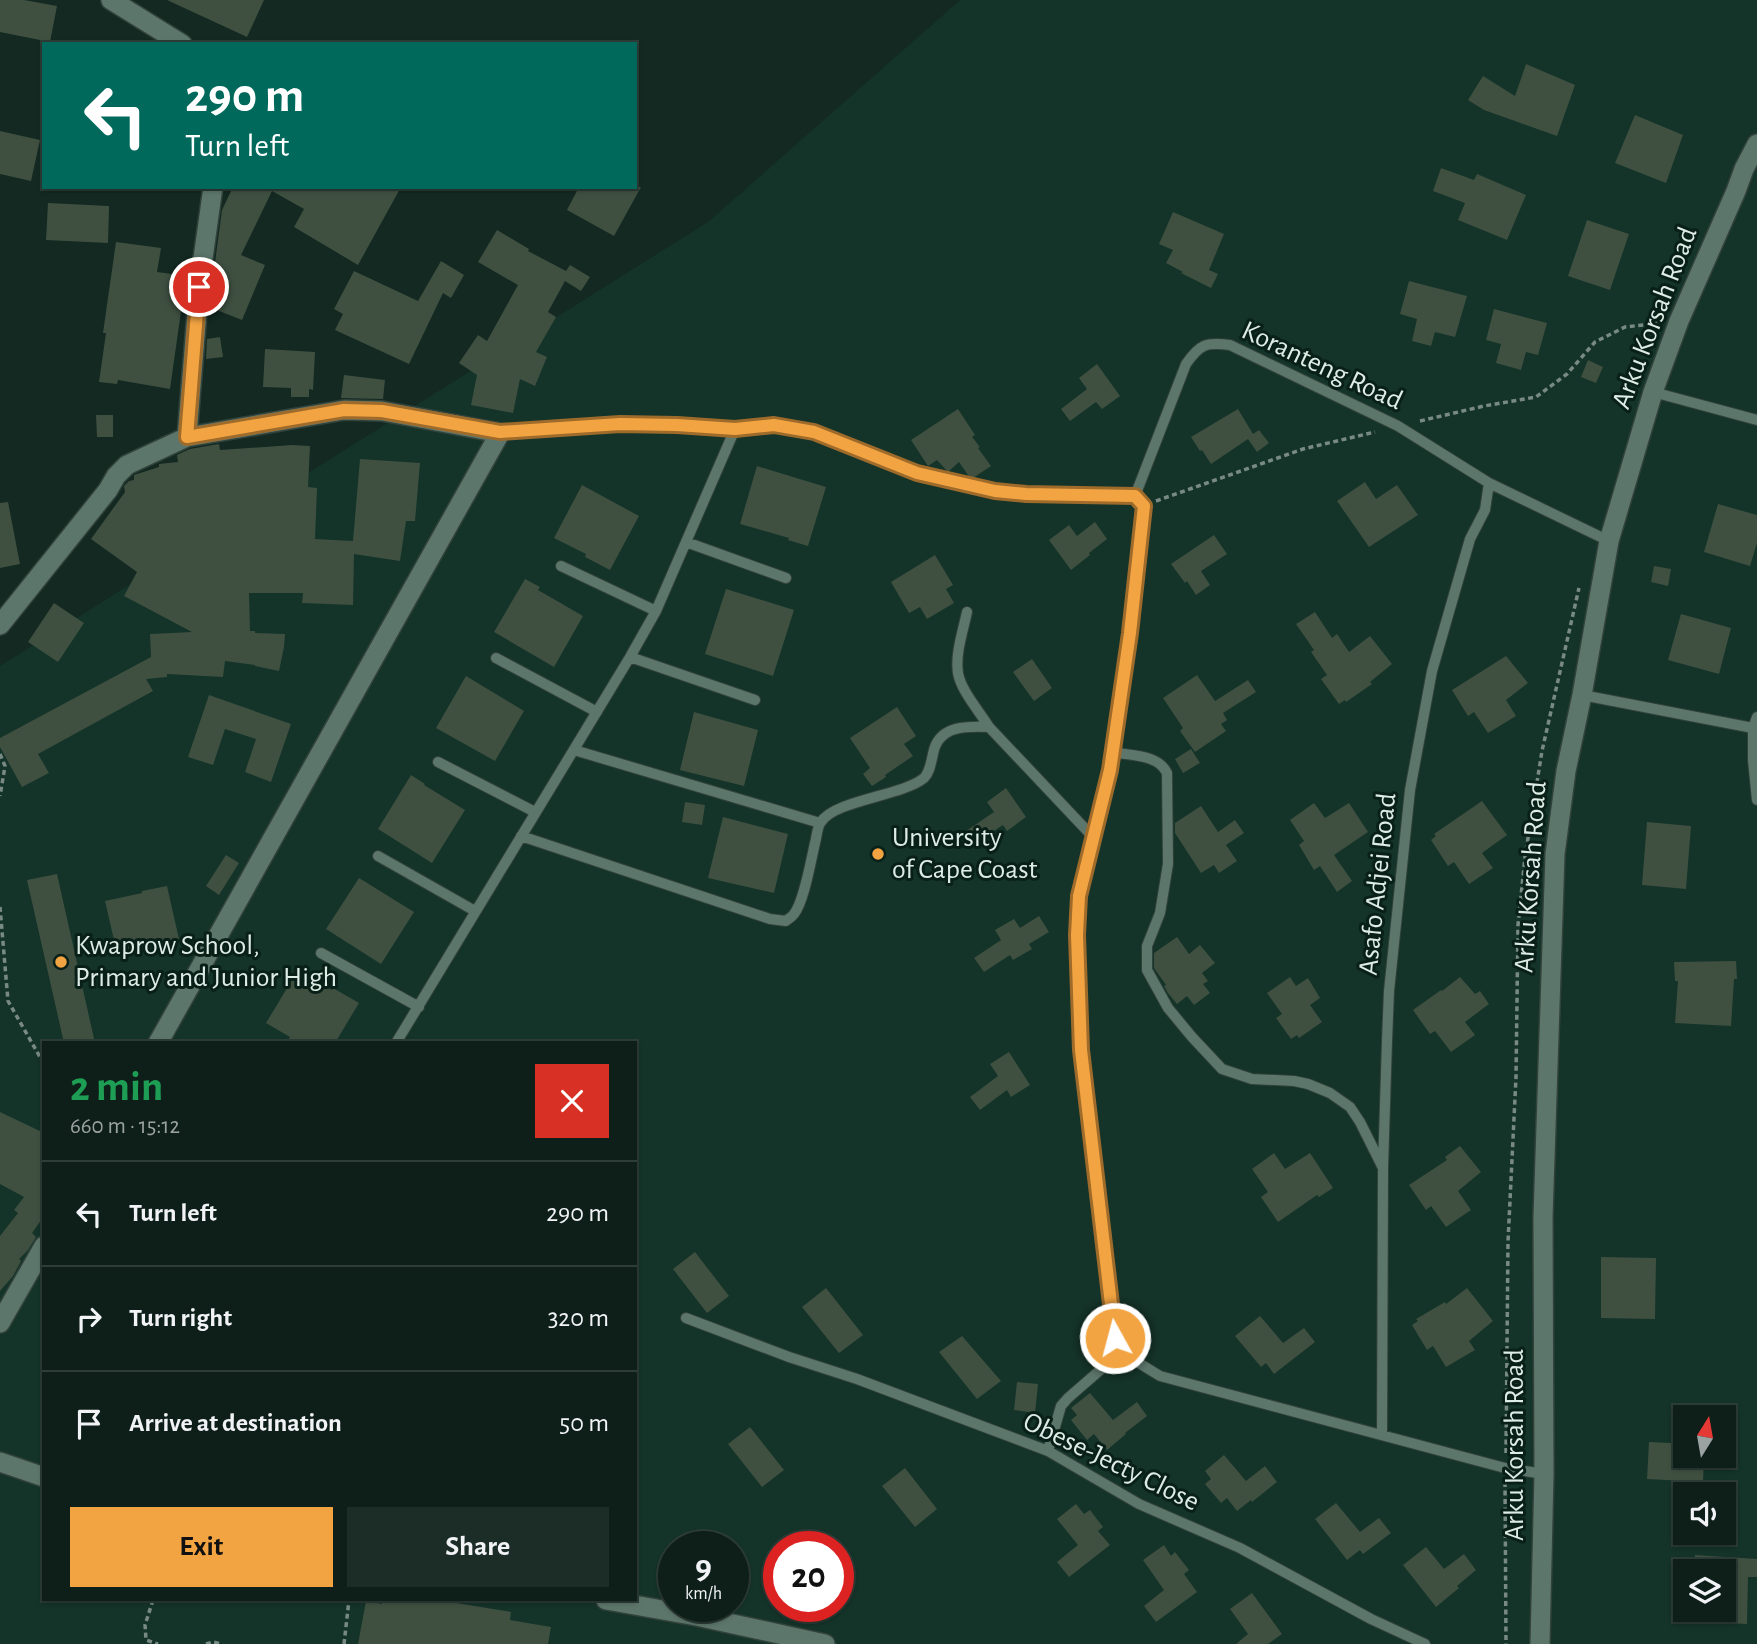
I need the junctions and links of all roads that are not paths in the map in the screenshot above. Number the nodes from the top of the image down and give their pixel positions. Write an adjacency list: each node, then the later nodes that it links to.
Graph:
1 (111, 0): 2 (street)
2 (179, 42)
3 (1757, 144): 5 (street, Arku Korsah Road)
4 (213, 189): 9 (street)
5 (1653, 392): 6 (lane); 12 (street, Arku Korsah Road)
6 (1757, 420)
7 (735, 429): 8 (lane); 11 (lane); 13 (lane)
8 (500, 432): 9 (street); 39 (street)
9 (187, 437): 18 (street)
10 (1489, 483): 11 (lane, Koranteng Road); 12 (lane); 41 (lane, Asafo Adjei Road)
11 (1135, 496): 28 (lane)
12 (1609, 541): 21 (street, Arku Korsah Road)
13 (686, 542): 15 (lane); 16 (lane)
14 (561, 566): 16 (lane)
15 (786, 578)
16 (656, 611): 19 (lane)
17 (967, 612): 25 (lane)
18 (0, 625)
19 (630, 657): 22 (lane); 23 (lane)
20 (496, 658): 23 (lane)
21 (1582, 695): 26 (lane); 49 (street, Arku Korsah Road)
22 (755, 700)
23 (597, 712): 27 (lane)
24 (1757, 717): 26 (lane)
25 (989, 727): 32 (lane); 34 (lane)
26 (1753, 728): 30 (lane)
27 (574, 750): 31 (lane); 32 (lane)
28 (1112, 752): 34 (lane); 41 (lane)
29 (438, 762): 31 (lane)
30 (1757, 800)
31 (535, 812): 33 (lane)
32 (820, 823): 33 (lane)
33 (522, 836): 36 (lane)
34 (1093, 837): 45 (lane)
35 (378, 856): 36 (lane)
36 (475, 911): 38 (lane)
37 (321, 953): 38 (lane)
38 (419, 1007): 40 (lane)
39 (159, 1041)
40 (397, 1041)
41 (1383, 1168): 46 (lane, Asafo Adjei Road)
42 (42, 1250): 44 (street)
43 (686, 1318): 47 (lane, Obese-Jecty Close)
44 (0, 1323)
45 (1121, 1352): 46 (lane); 47 (lane)
46 (1382, 1436): 49 (lane)
47 (1048, 1451): 53 (lane, Obese-Jecty Close)
48 (0, 1462): 50 (street)
49 (1544, 1474): 54 (street, Arku Korsah Road)
50 (42, 1476)
51 (612, 1601): 52 (street)
52 (825, 1644)
53 (1426, 1644)
54 (1541, 1644)

